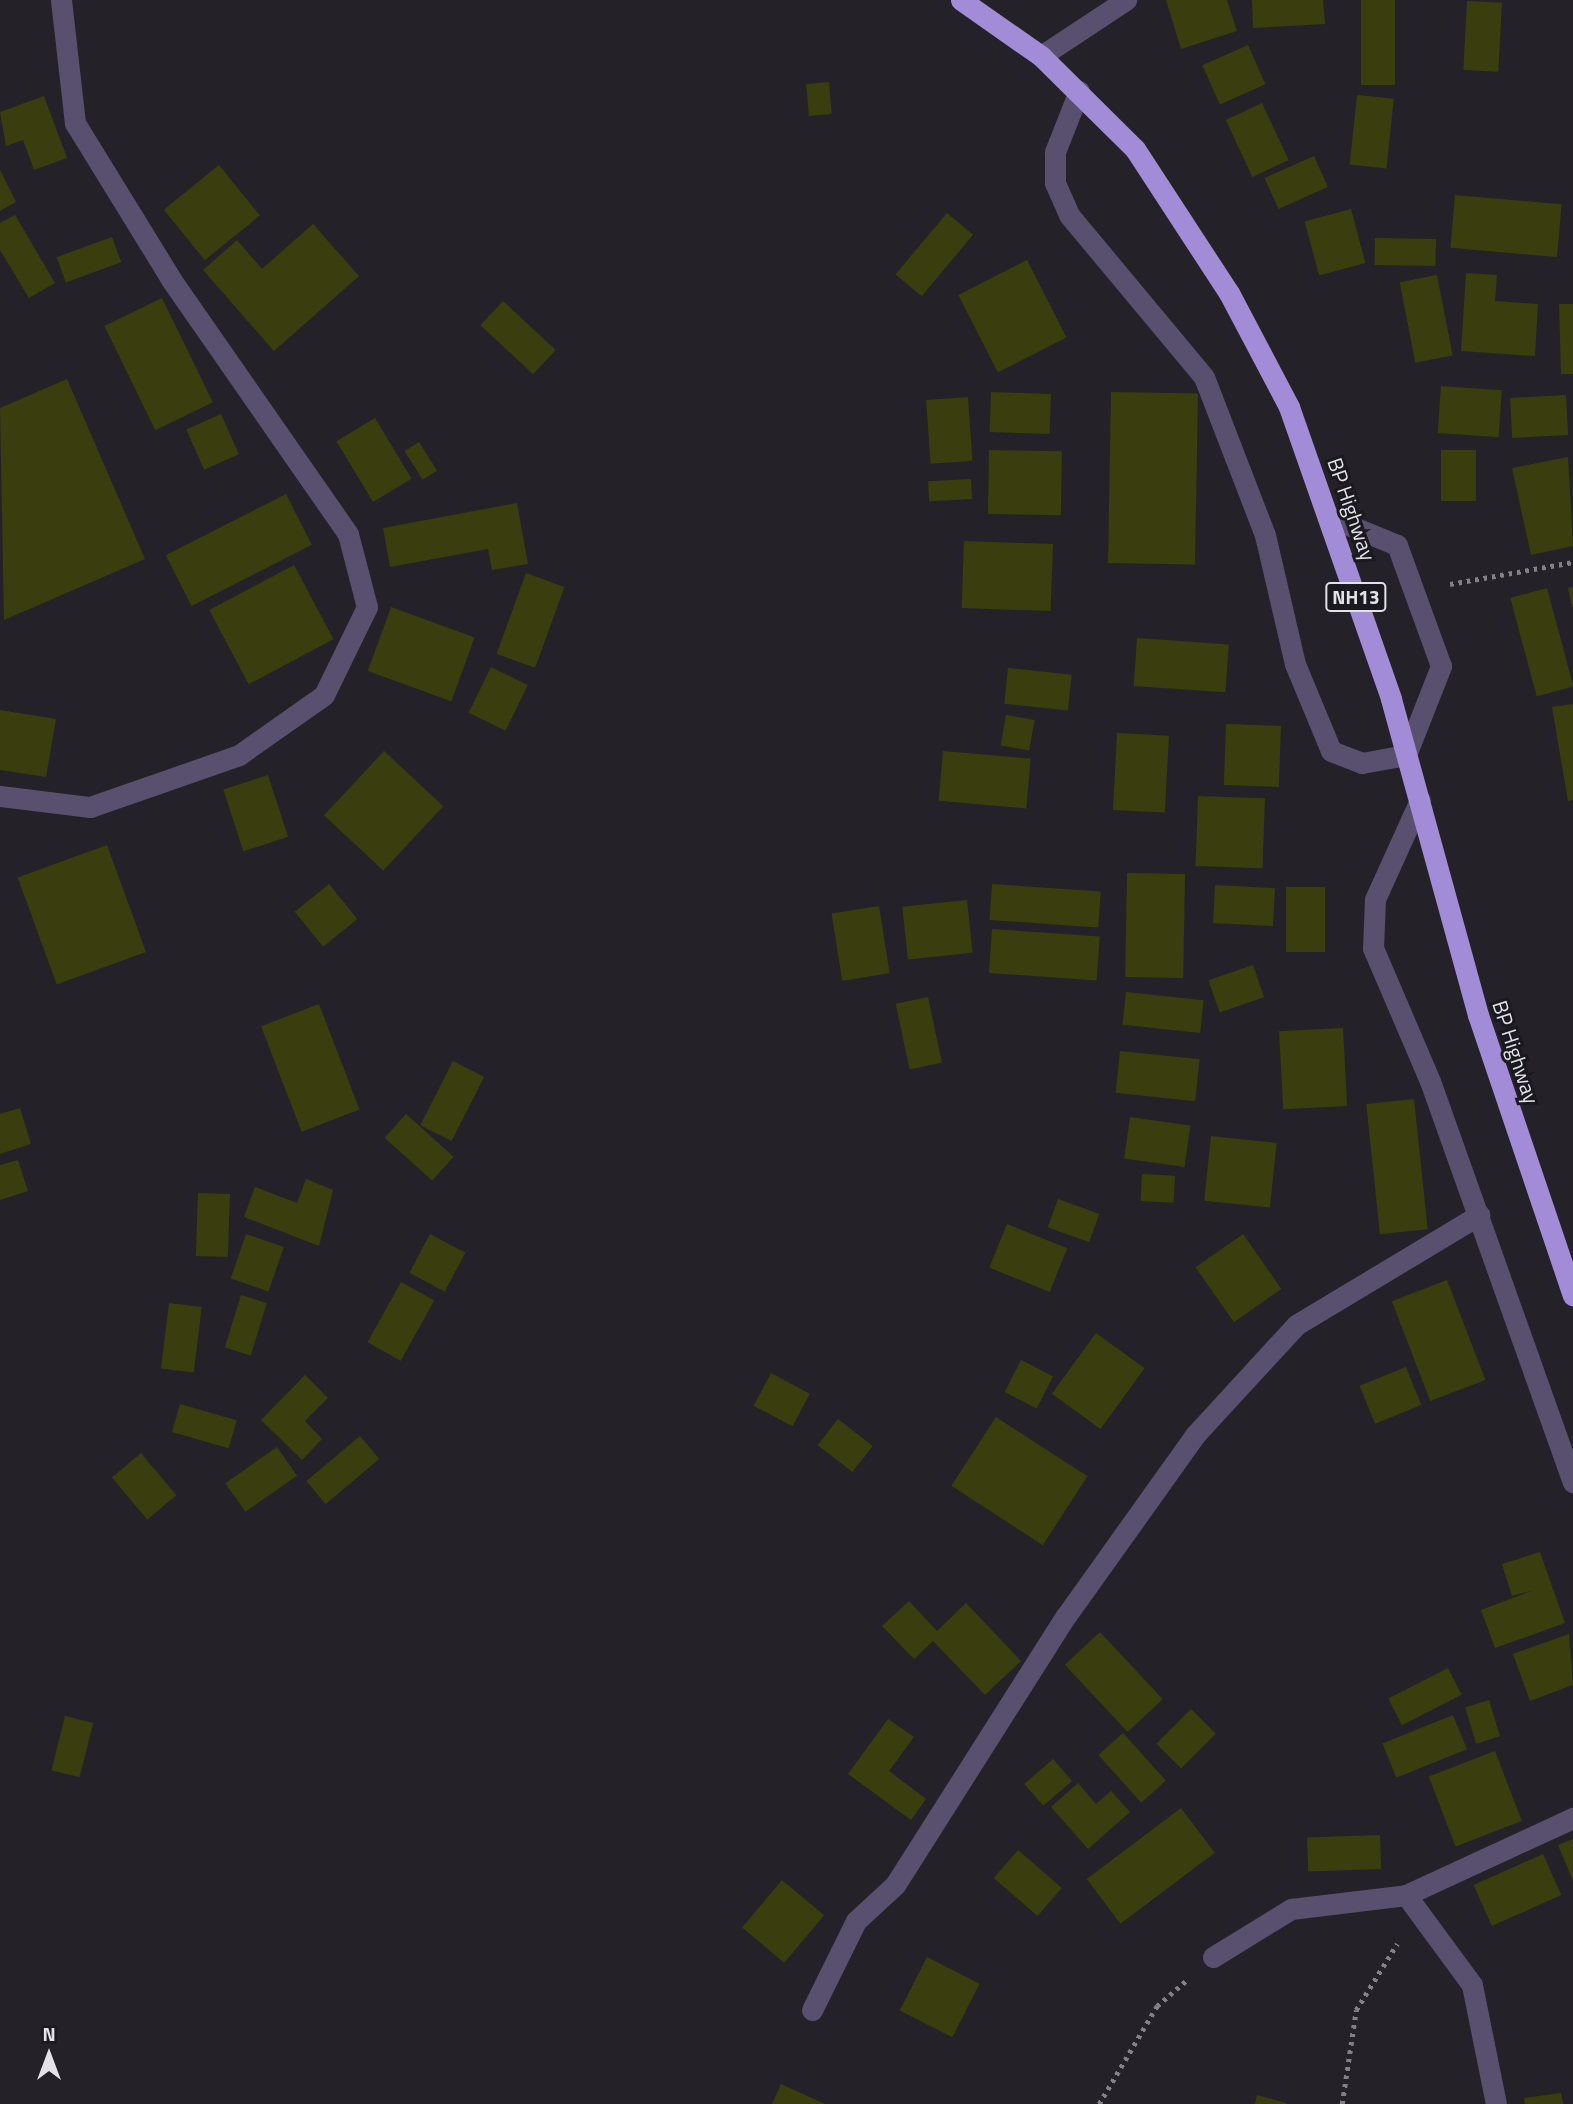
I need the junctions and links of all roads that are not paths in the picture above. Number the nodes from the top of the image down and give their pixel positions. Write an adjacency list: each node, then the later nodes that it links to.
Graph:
1 (61, 0): 8 (street)
2 (961, 0): 4 (highway, BP Highway / NH13)
3 (1126, 0): 4 (street)
4 (1041, 56): 5 (highway, BP Highway / NH13)
5 (1079, 91): 6 (highway, BP Highway / NH13); 7 (street)
6 (1329, 517): 7 (highway, BP Highway / NH13); 7 (street)
7 (1406, 755): 9 (highway, BP Highway / NH13)
8 (0, 796)
9 (1420, 800): 10 (street); 11 (highway, BP Highway / NH13)
10 (1479, 1215): 12 (street); 16 (street)
11 (1573, 1295)
12 (1573, 1482)
13 (1573, 1818): 14 (street)
14 (1406, 1895): 15 (street); 17 (street)
15 (1213, 1957)
16 (812, 2010)
17 (1496, 2104)

